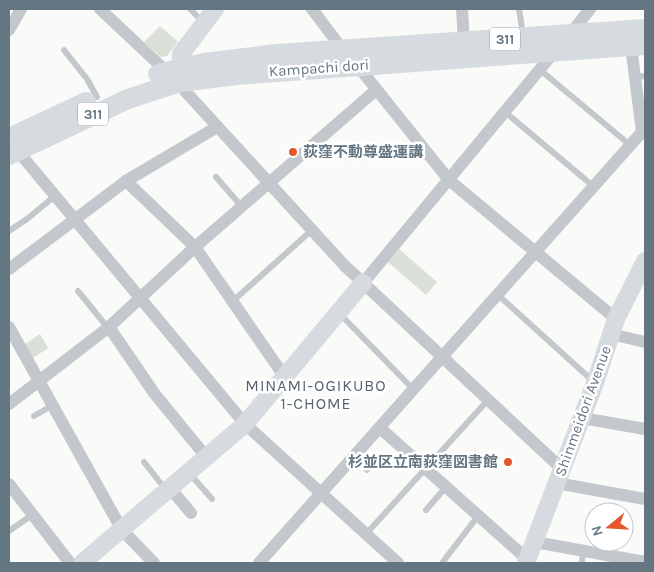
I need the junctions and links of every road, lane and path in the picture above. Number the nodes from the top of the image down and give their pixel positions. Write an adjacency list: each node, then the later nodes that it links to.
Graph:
1 (21, 9): 10 (street)
2 (100, 9): 20 (street)
3 (190, 9): 8 (lane)
4 (312, 9): 16 (street)
5 (462, 9): 13 (street)
6 (519, 9): 12 (lane)
7 (590, 9): 11 (street)
8 (209, 15): 20 (street)
9 (645, 28): 11 (main road, Kampachi dori / 311)
10 (9, 30)
11 (571, 34): 12 (main road, Kampachi dori / 311); 17 (street)
12 (523, 37): 13 (main road, Kampachi dori / 311)
13 (464, 43): 16 (main road, Kampachi dori / 311)
14 (638, 46): 17 (main road, Kampachi dori / 311); 21 (street)
15 (64, 50): 23 (lane)
16 (343, 50): 20 (main road, Kampachi dori / 311)
17 (555, 52): 18 (main road, Kampachi dori / 311); 19 (street)
18 (357, 65): 20 (main road, Kampachi dori / 311); 22 (street)
19 (539, 69): 25 (street); 28 (lane)
20 (175, 74): 23 (main road, Kampachi dori / 311); 26 (street); 29 (main road, Kampachi dori / 311)
21 (640, 77): 24 (street)
22 (376, 90): 31 (street); 33 (street)
23 (97, 97): 29 (main road, Kampachi dori / 311)
24 (642, 110): 27 (street)
25 (505, 112): 31 (street); 34 (lane)
26 (218, 127): 32 (street); 33 (street)
27 (644, 132): 28 (street)
28 (630, 145): 34 (street)
29 (12, 148): 35 (street)
30 (216, 177): 36 (lane)
31 (449, 180): 41 (street); 44 (street)
32 (126, 181): 37 (street); 40 (street)
33 (270, 183): 36 (street); 38 (street)
34 (593, 186): 41 (street)
35 (56, 195): 37 (street); 39 (lane)
36 (242, 207): 40 (street)
37 (74, 219): 42 (street); 47 (street)
38 (312, 230): 44 (street); 48 (lane)
39 (9, 231)
40 (196, 247): 47 (street); 48 (street)
41 (535, 252): 46 (street); 51 (street)
42 (9, 269)
43 (643, 270): 51 (street, Shinmeidori Avenue)
44 (363, 283): 49 (street); 54 (street)
45 (78, 291): 52 (lane)
46 (497, 294): 54 (street); 57 (lane)
47 (139, 298): 52 (street); 64 (street)
48 (233, 300): 55 (street)
49 (338, 312): 55 (street); 58 (lane)
50 (9, 327): 56 (street)
51 (613, 327): 53 (street); 57 (street, Shinmeidori Avenue)
52 (109, 328): 56 (street); 68 (street)
53 (645, 342)
54 (442, 357): 58 (street); 59 (street)
55 (284, 376): 64 (street)
56 (40, 382): 60 (street); 61 (street)
57 (595, 383): 63 (street, Shinmeidori Avenue)
58 (413, 390): 65 (street)
59 (488, 400): 70 (lane); 73 (street)
60 (9, 404)
61 (53, 405): 62 (lane); 84 (street)
62 (34, 416)
63 (582, 418): 66 (street); 73 (street, Shinmeidori Avenue)
64 (245, 424): 68 (street); 77 (street)
65 (380, 428): 67 (street); 70 (street)
66 (645, 429)
67 (354, 457): 71 (lane); 77 (street)
68 (207, 458): 72 (street)
69 (144, 462): 76 (lane)
70 (426, 469): 75 (street); 86 (lane)
71 (367, 470)
72 (189, 473): 76 (street); 78 (lane)
73 (559, 476): 79 (street); 87 (street, Shinmeidori Avenue)
74 (9, 484): 82 (street)
75 (446, 487): 80 (lane); 83 (street)
76 (168, 490): 81 (street); 84 (street)
77 (321, 494): 86 (street); 89 (street)
78 (212, 499)
79 (645, 499)
80 (426, 510)
81 (191, 513)
82 (32, 515): 85 (lane); 92 (street)
83 (478, 516): 90 (street); 96 (lane)
84 (122, 530): 93 (street); 94 (street)
85 (9, 532)
86 (366, 534): 95 (street)
87 (535, 542): 88 (street); 90 (street, Shinmeidori Avenue)
88 (583, 557): 91 (street)
89 (264, 561)
90 (527, 561)
91 (645, 562)
92 (70, 563)
93 (82, 563)
94 (154, 563)
95 (398, 563)
96 (442, 563)

